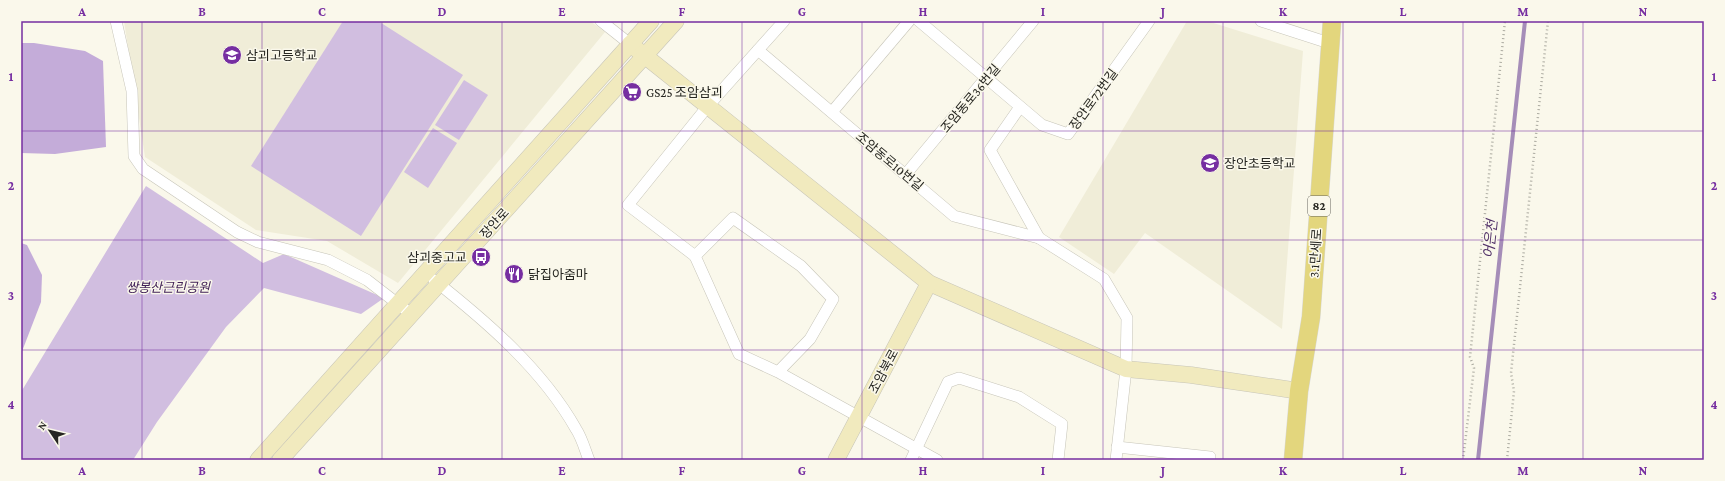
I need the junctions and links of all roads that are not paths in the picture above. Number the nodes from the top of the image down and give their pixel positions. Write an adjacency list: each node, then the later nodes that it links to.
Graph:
1 (116, 21): 26 (street)
2 (601, 21): 13 (street)
3 (651, 21): 13 (street, 장안로)
4 (676, 21): 15 (street, 장안로)
5 (784, 21): 14 (street)
6 (909, 21): 19 (street)
7 (919, 21): 16 (street, 장안로72번길)
8 (1033, 21): 16 (street, 조암동로36번길)
9 (1149, 21): 18 (street, 장안로72번길)
10 (1261, 21): 12 (street)
11 (1332, 21): 12 (main road, 3.1만세로 / 82)
12 (1329, 42): 30 (main road, 3.1만세로 / 82)
13 (630, 44): 15 (street); 23 (street, 장안로)
14 (758, 50): 17 (street); 19 (street, 조암동로10번길)
15 (645, 56): 17 (street); 25 (street, 장안로)
16 (986, 79): 18 (street, 장안로72번길); 20 (street, 조암동로36번길)
17 (708, 106): 22 (street); 24 (street)
18 (1020, 107): 21 (street, 조암동로10번길)
19 (832, 112): 20 (street, 조암동로10번길)
20 (906, 174): 21 (street, 조암동로10번길)
21 (1039, 238): 28 (street, 조암동로10번길)
22 (695, 256): 29 (street); 29 (street)
23 (426, 274): 25 (street); 26 (street, 장안로)
24 (929, 283): 28 (street); 31 (street, 조암북로)
25 (439, 284): 27 (street, 장안로); 36 (street)
26 (399, 304): 27 (street); 34 (street, 장안로)
27 (411, 314): 35 (street, 장안로)
28 (1126, 369): 30 (street); 32 (street, 조암동로10번길)
29 (778, 372): 31 (street)
30 (1299, 391): 43 (main road, 3.1만세로 / 82)
31 (859, 417): 33 (street); 37 (street, 조암북로)
32 (1117, 447): 41 (street, 조암동로10번길); 42 (street)
33 (917, 449): 38 (street); 39 (street); 40 (street)
34 (258, 460)
35 (280, 460)
36 (589, 460)
37 (836, 460)
38 (911, 460)
39 (937, 460)
40 (1058, 460)
41 (1116, 460)
42 (1210, 460)
43 (1293, 460)

